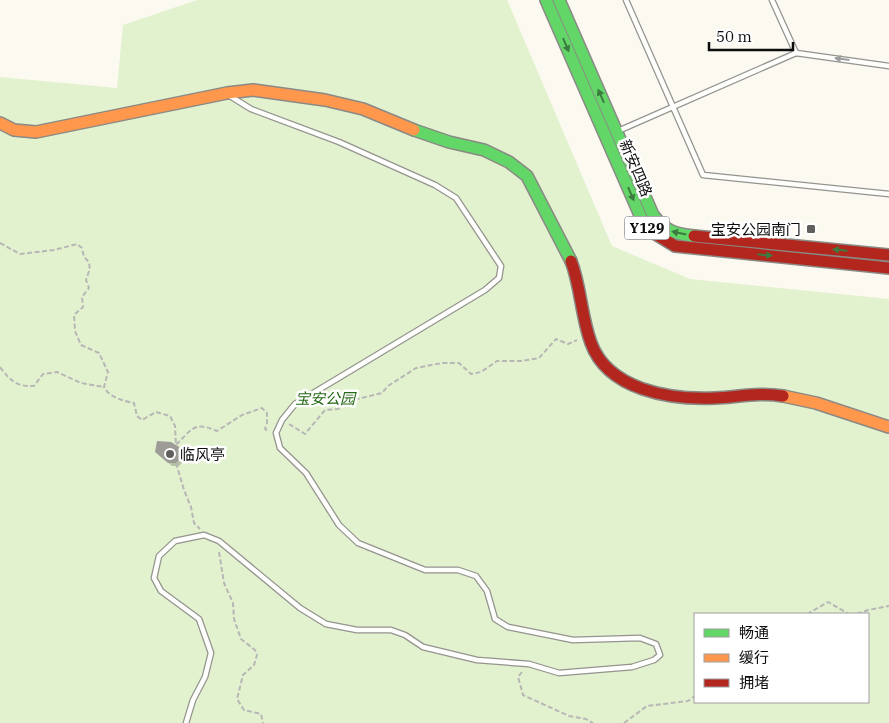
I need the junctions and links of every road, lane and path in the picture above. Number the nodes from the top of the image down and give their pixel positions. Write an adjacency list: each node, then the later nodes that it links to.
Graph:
1 (546, 0): 14 (street, 新安四路 / Y129, one-way to 14)
2 (559, 0): 10 (street, 新安四路 / Y129, one-way to 2)
3 (626, 0): 8 (lane)
4 (772, 0): 5 (lane)
5 (796, 53): 6 (lane, one-way to 5); 8 (lane)
6 (889, 66)
7 (227, 94): 9 (street); 15 (street); 19 (lane)
8 (674, 107): 10 (lane); 11 (lane)
9 (0, 123)
10 (617, 132): 13 (street, 新安四路 / Y129, one-way to 10)
11 (889, 194)
12 (0, 243): 17 (path)
13 (889, 255)
14 (889, 268)
15 (588, 335): 18 (street); 19 (path)
16 (0, 367): 17 (path)
17 (104, 387): 19 (path)
18 (889, 427)
19 (278, 429): 27 (lane)
20 (176, 463): 21 (path)
21 (204, 535): 22 (lane); 29 (lane)
22 (219, 541): 27 (lane); 30 (path)
23 (889, 606): 26 (path)
24 (809, 613): 25 (path)
25 (847, 613)
26 (860, 613)
27 (529, 664): 31 (path)
28 (694, 697): 32 (path)
29 (186, 723)
30 (263, 723)
31 (593, 723)
32 (624, 723)

